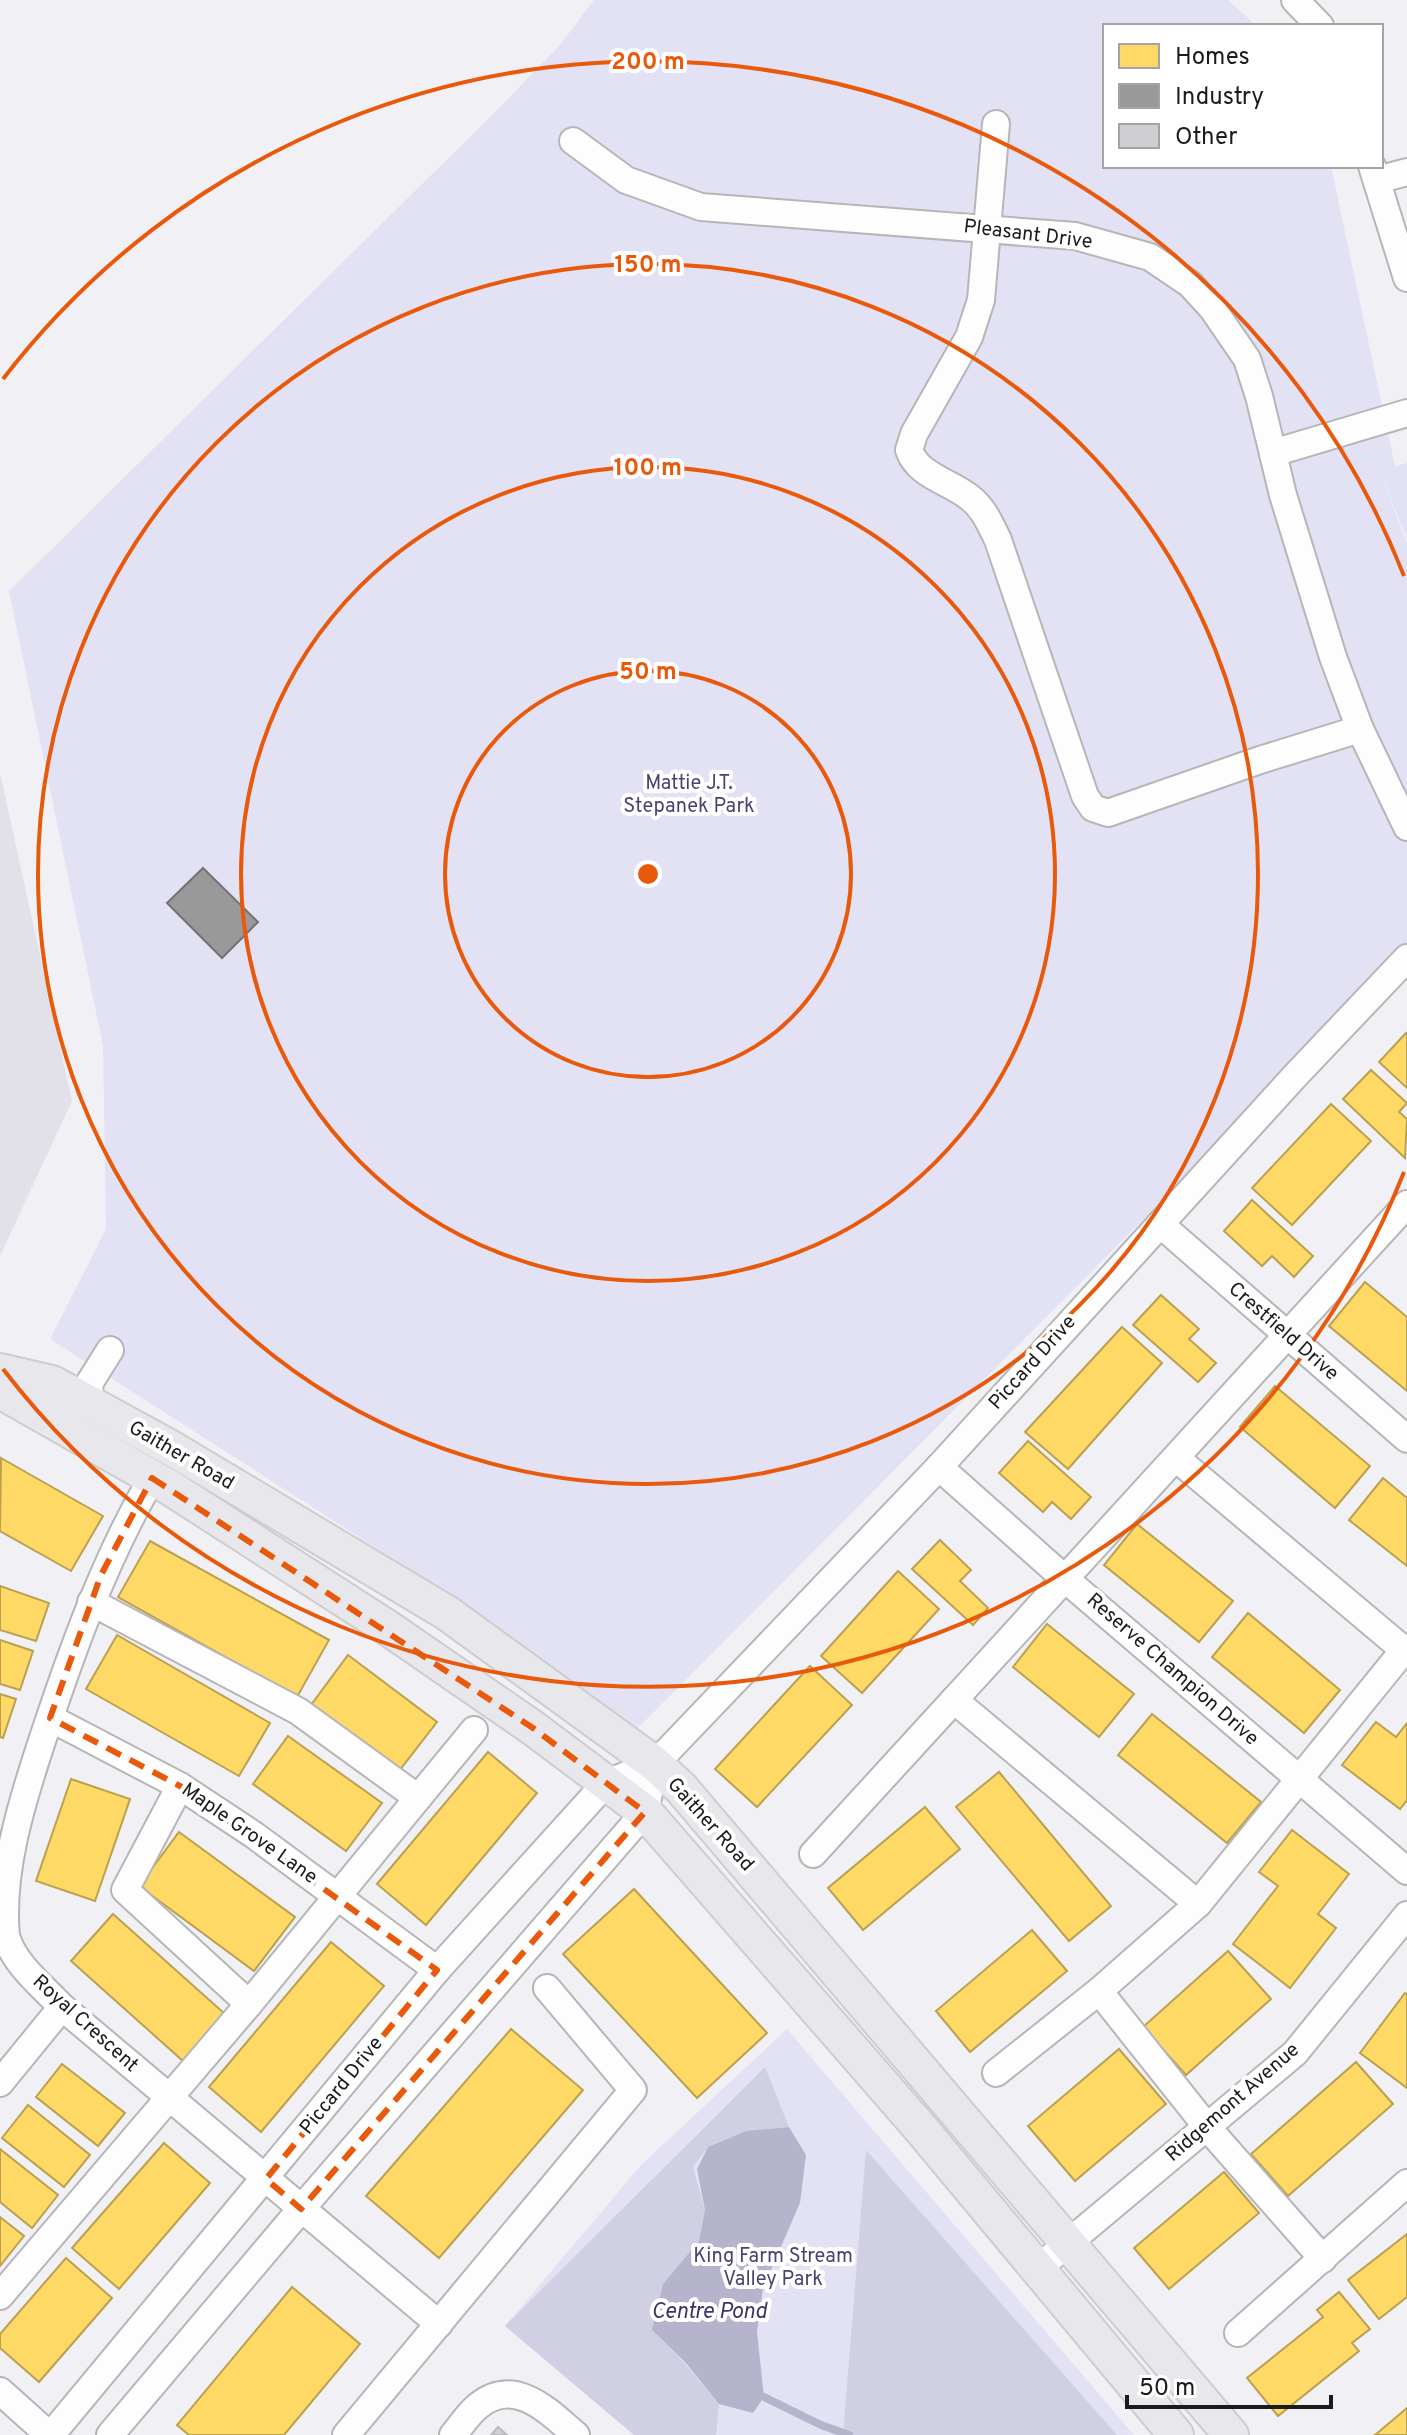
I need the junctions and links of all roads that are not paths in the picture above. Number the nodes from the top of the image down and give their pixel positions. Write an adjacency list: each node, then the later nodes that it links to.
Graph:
1 (1295, 0): 2 (street)
2 (1318, 24)
3 (996, 124): 7 (street)
4 (573, 141): 7 (street, Pleasant Drive)
5 (1407, 172): 6 (street)
6 (1375, 173): 8 (street)
7 (988, 230): 10 (street, Pleasant Drive); 11 (street)
8 (1407, 278)
9 (1407, 413): 10 (street)
10 (1273, 453): 11 (street, Pleasant Drive)
11 (1360, 729): 12 (street, Pleasant Drive)
12 (1407, 827)
13 (1407, 958): 15 (street, Piccard Drive)
14 (1407, 1204): 16 (street)
15 (1160, 1224): 16 (street, Crestfield Drive); 23 (street, Piccard Drive)
16 (1286, 1336): 21 (street, Crestfield Drive); 22 (street)
17 (110, 1350): 20 (street)
18 (0, 1371): 20 (main road, Gaither Road)
19 (0, 1391): 24 (main road, Gaither Road)
20 (88, 1403): 31 (main road, Gaither Road)
21 (1407, 1439)
22 (1176, 1458): 25 (street); 27 (street)
23 (939, 1467): 25 (street, Reserve Champion Drive); 31 (street, Piccard Drive)
24 (152, 1478): 26 (street, Royal Crescent); 33 (main road, Gaither Road)
25 (1064, 1578): 28 (street); 32 (street, Reserve Champion Drive)
26 (91, 1602): 29 (street, Royal Crescent); 35 (street)
27 (1405, 1650): 32 (street)
28 (954, 1700): 37 (street); 40 (street)
29 (50, 1718): 34 (street, Maple Grove Lane); 46 (street, Royal Crescent)
30 (474, 1730): 35 (street)
31 (655, 1764): 33 (street, Piccard Drive); 36 (street); 54 (main road, Gaither Road)
32 (1299, 1779): 38 (street, Reserve Champion Drive); 40 (street)
33 (606, 1783): 36 (main road, Gaither Road); 42 (street, Piccard Drive)
34 (180, 1786): 39 (street, Maple Grove Lane); 45 (street)
35 (418, 1798): 39 (street)
36 (645, 1812): 53 (street); 56 (main road, Gaither Road)
37 (813, 1854)
38 (1407, 1871)
39 (339, 1897): 42 (street, Maple Grove Lane); 45 (street)
40 (1198, 1904): 44 (street)
41 (1407, 1915): 50 (street, Ridgemont Avenue)
42 (437, 1970): 51 (street, Piccard Drive)
43 (547, 1988): 58 (street)
44 (1099, 1991): 47 (street); 50 (street)
45 (249, 2004): 49 (street)
46 (62, 2007): 48 (street); 49 (street, Royal Crescent)
47 (996, 2073)
48 (0, 2083)
49 (169, 2099): 51 (street, Royal Crescent); 57 (street)
50 (1207, 2127): 54 (street, Ridgemont Avenue); 55 (street)
51 (266, 2179): 53 (street, Royal Crescent); 61 (street, Piccard Drive)
52 (1407, 2183): 55 (street)
53 (301, 2209): 58 (street, Royal Crescent); 62 (street)
54 (1069, 2243): 56 (street, Ridgemont Avenue); 67 (main road, Gaither Road)
55 (1323, 2259): 59 (street)
56 (1037, 2269): 66 (main road, Gaither Road)
57 (0, 2296)
58 (439, 2324): 63 (street)
59 (1238, 2333)
60 (0, 2391): 61 (street)
61 (50, 2435)
62 (110, 2435)
63 (346, 2435)
64 (453, 2435): 65 (street)
65 (576, 2435)
66 (1176, 2435)
67 (1231, 2435)

